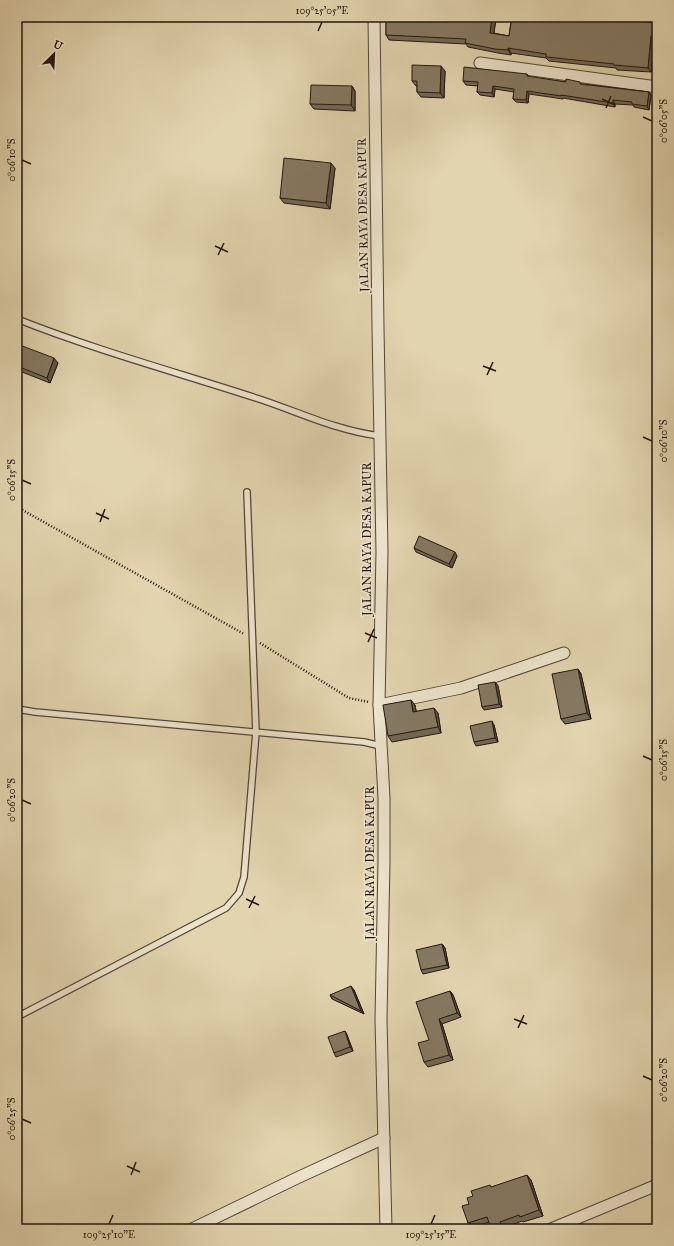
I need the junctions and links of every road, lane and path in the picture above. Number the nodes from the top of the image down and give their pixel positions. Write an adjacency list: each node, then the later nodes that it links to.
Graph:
1 (374, 17): 5 (street, JALAN RAYA DESA KAPUR)
2 (480, 63): 3 (street)
3 (657, 87)
4 (17, 319): 5 (lane)
5 (380, 436): 10 (street, JALAN RAYA DESA KAPUR)
6 (247, 492): 8 (lane)
7 (17, 507): 8 (path)
8 (253, 639): 10 (path); 12 (lane)
9 (564, 653): 10 (street)
10 (379, 705): 13 (street, JALAN RAYA DESA KAPUR)
11 (17, 709): 12 (lane)
12 (256, 732): 13 (lane); 14 (lane)
13 (381, 746): 15 (street, JALAN RAYA DESA KAPUR)
14 (17, 1017)
15 (384, 1138): 17 (street); 18 (street, JALAN RAYA DESA KAPUR)
16 (657, 1185): 19 (street)
17 (192, 1229)
18 (386, 1229)
19 (551, 1229)

